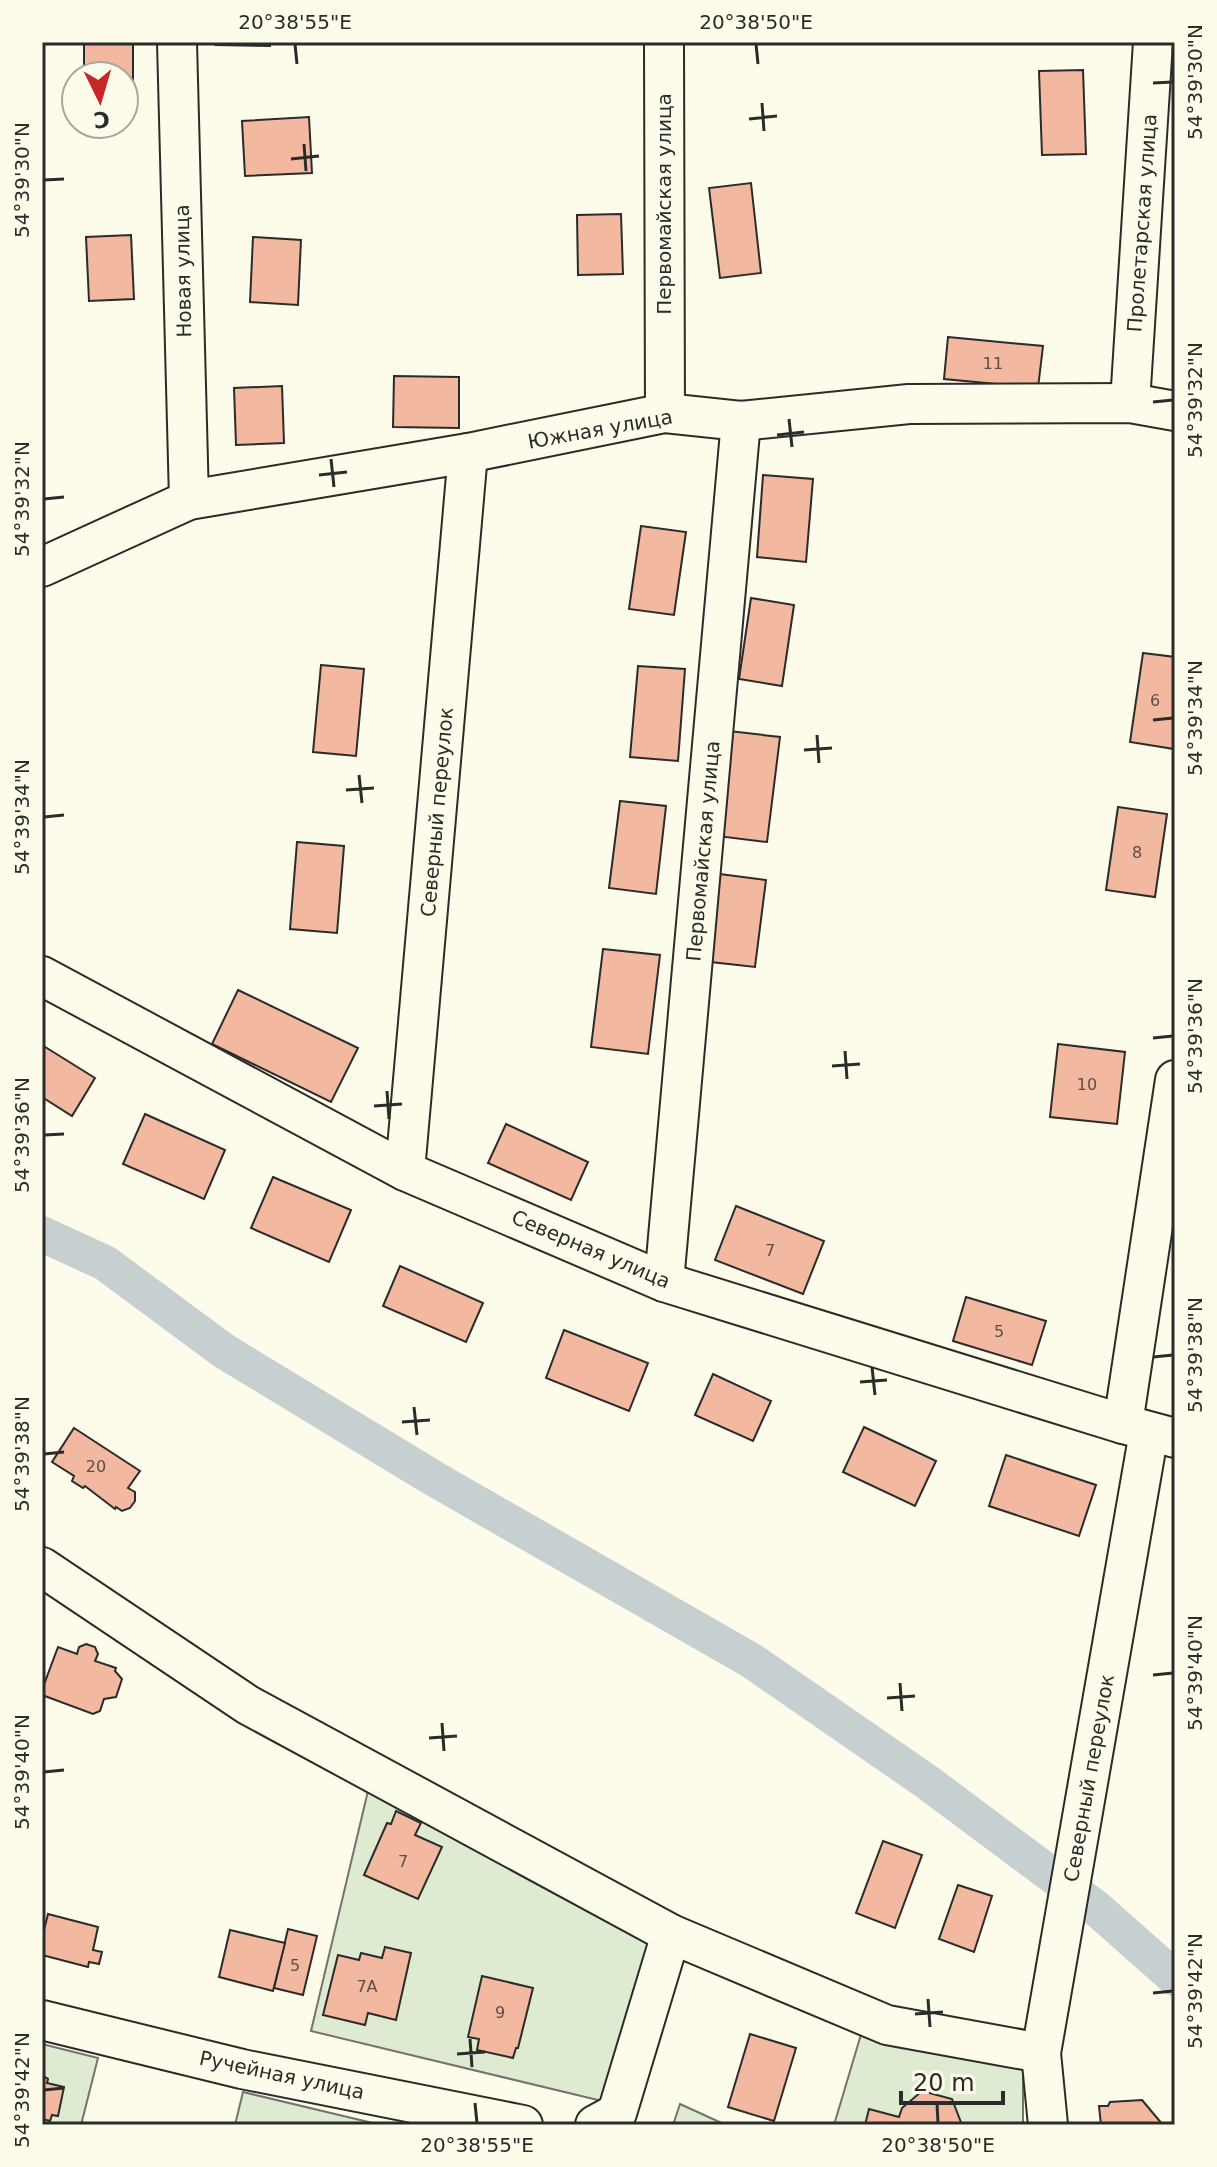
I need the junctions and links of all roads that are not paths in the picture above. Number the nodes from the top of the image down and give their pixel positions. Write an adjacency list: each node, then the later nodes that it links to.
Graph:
1 (177, 42): 9 (street, Новая улица)
2 (664, 42): 6 (street, Первомайская улица)
3 (1153, 42): 4 (street, Пролетарская улица)
4 (1130, 403): 5 (street, Южная улица); 7 (street, Южная улица)
5 (1175, 411)
6 (665, 413): 7 (street, Южная улица); 8 (street, Южная улица)
7 (741, 421): 14 (street, Первомайская улица)
8 (468, 453): 9 (street, Южная улица); 13 (street, Северный переулок)
9 (189, 500): 10 (street, Южная улица)
10 (42, 567)
11 (42, 976): 13 (street, Северная улица)
12 (1175, 1080): 15 (street)
13 (405, 1171): 14 (street, Северная улица)
14 (664, 1282): 15 (street, Северная улица)
15 (1149, 1431): 19 (street, Северный переулок)
16 (42, 1567): 17 (street)
17 (671, 1934): 19 (street); 21 (street)
18 (42, 2020): 20 (street, Ручейная улица)
19 (1041, 2053): 22 (street, Северный переулок)
20 (523, 2125)
21 (595, 2125)
22 (1048, 2125)

